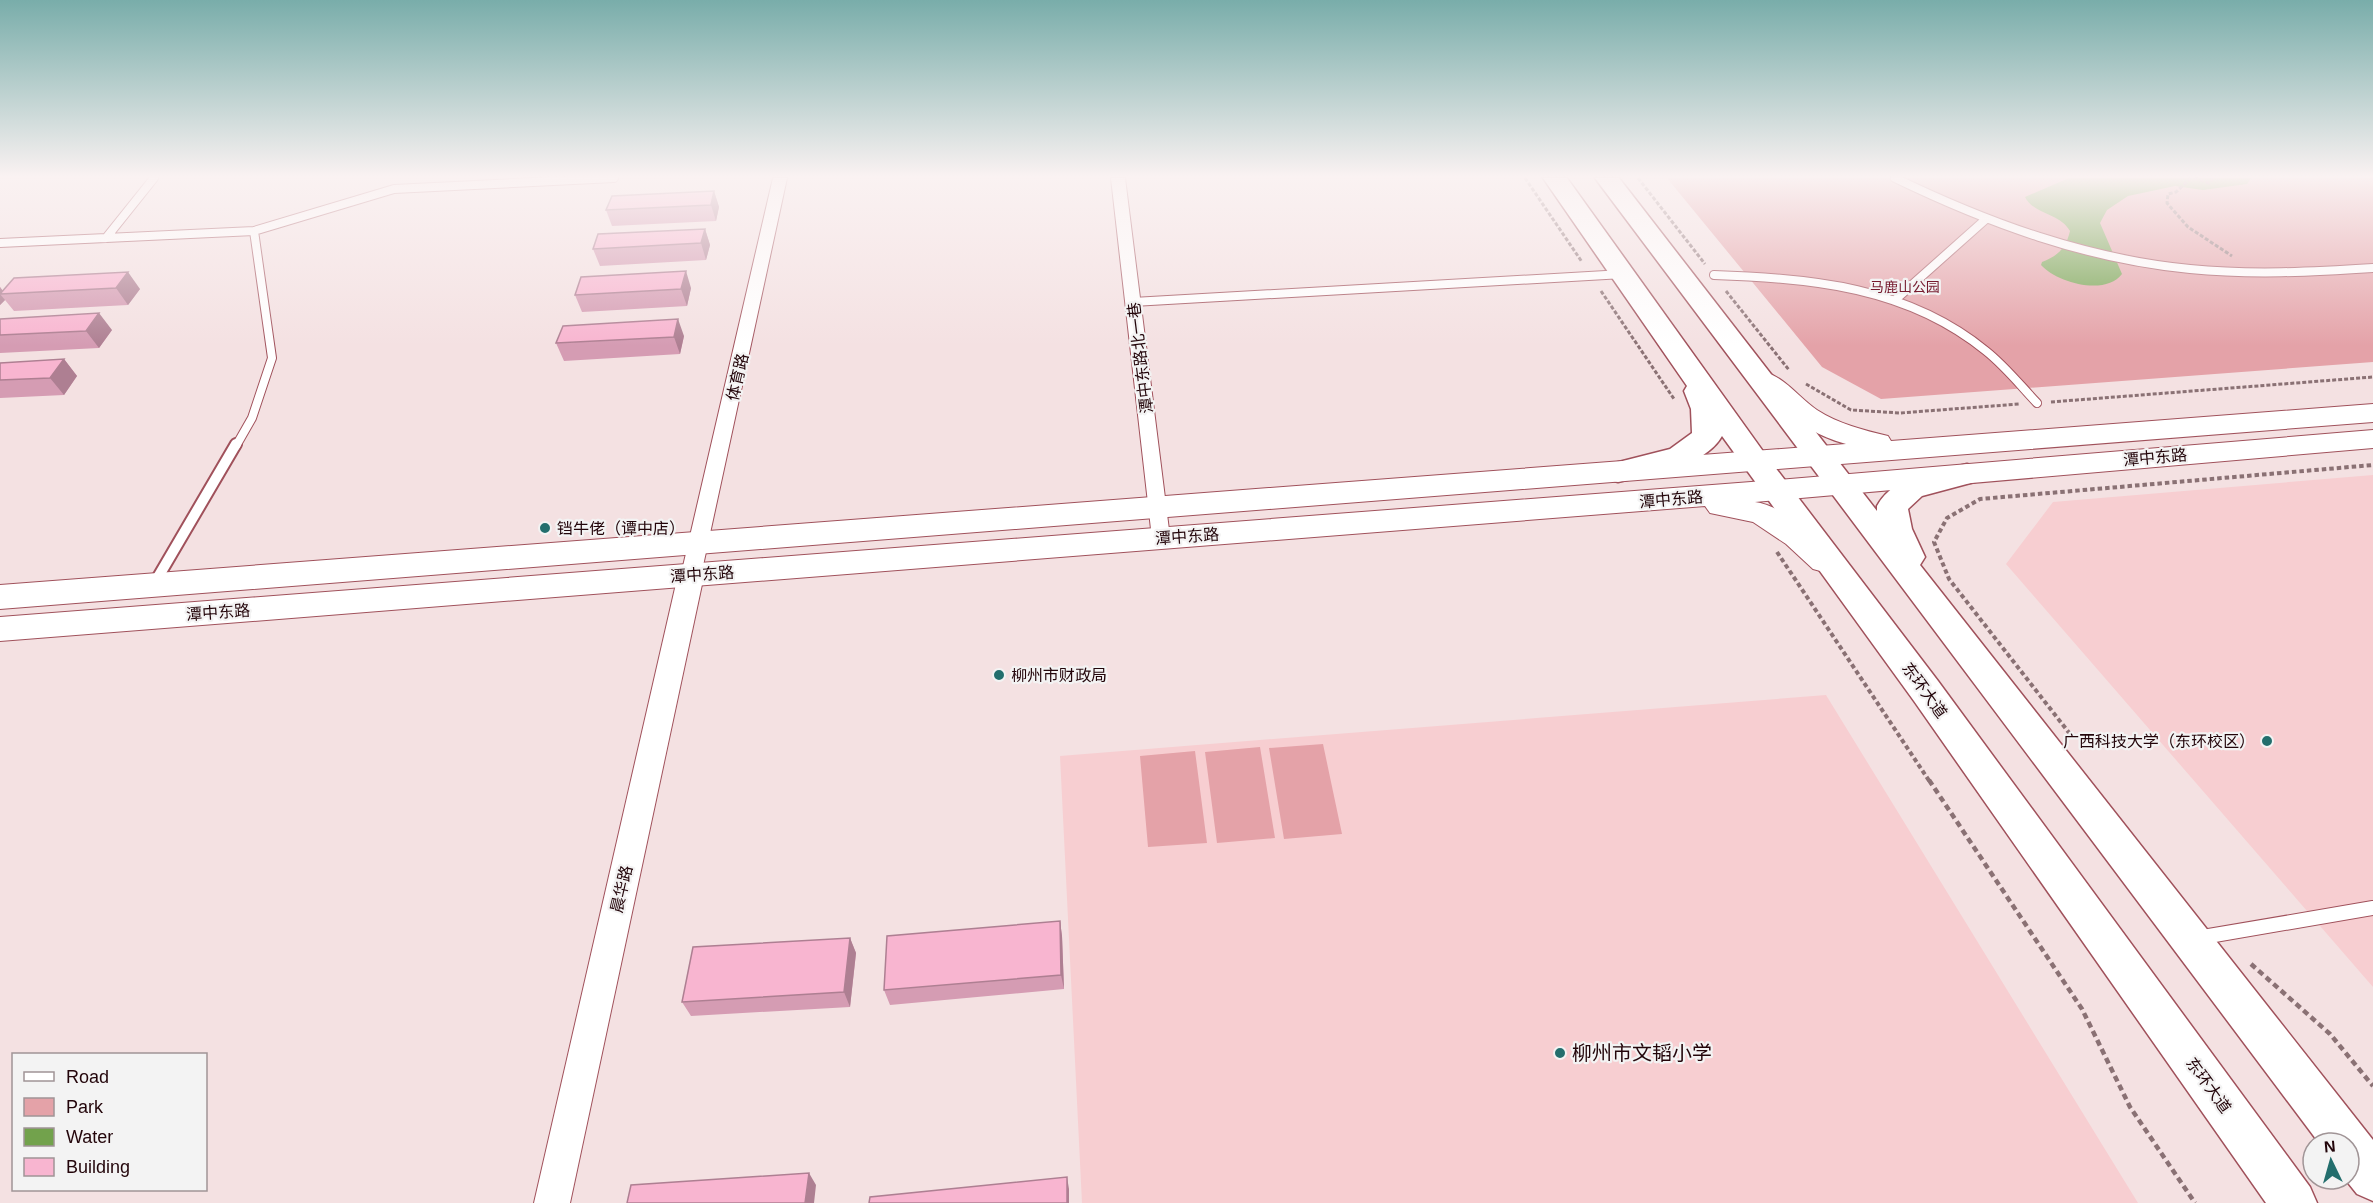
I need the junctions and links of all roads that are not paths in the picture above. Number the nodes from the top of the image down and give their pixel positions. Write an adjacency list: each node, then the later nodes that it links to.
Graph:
1 (109, 234): 10 (lane)
2 (188, 234): 10 (lane)
3 (254, 234): 35 (lane)
4 (767, 234): 32 (street, 体育路)
5 (1125, 234): 16 (street, 潭中东路北一巷)
6 (1586, 234): 13 (highway, 东环大道)
7 (1650, 234): 18 (highway)
8 (1969, 234): 15 (lane)
9 (2031, 234): 12 (lane)
10 (106, 238): 11 (lane)
11 (0, 243)
12 (2373, 268)
13 (1607, 275): 16 (lane); 17 (highway, 东环大道)
14 (1714, 275): 15 (lane)
15 (1894, 300): 19 (lane)
16 (1133, 302): 30 (street, 潭中东路北一巷)
17 (1689, 368): 24 (highway, 东环大道); 25 (highway)
18 (1752, 369): 22 (main road); 23 (highway)
19 (2037, 403)
20 (2373, 413): 22 (main road, 潭中东路)
21 (2373, 439): 26 (main road, 潭中东路)
22 (1948, 446): 23 (main road, 潭中东路)
23 (1818, 456): 24 (main road, 潭中东路); 27 (highway)
24 (1754, 461): 25 (main road, 潭中东路); 28 (highway, 东环大道)
25 (1618, 472): 30 (main road, 潭中东路)
26 (1967, 474): 27 (main road, 潭中东路); 37 (highway)
27 (1842, 484): 28 (main road, 潭中东路); 37 (highway)
28 (1777, 490): 29 (main road, 潭中东路); 34 (highway, 东环大道)
29 (1639, 501): 31 (main road, 潭中东路); 34 (main road)
30 (1158, 507): 31 (street, 潭中东路北一巷); 32 (main road, 潭中东路)
31 (1161, 538): 33 (main road, 潭中东路)
32 (698, 543): 33 (street, 体育路); 35 (main road, 潭中东路)
33 (691, 575): 38 (main road, 潭中东路); 44 (street, 晨华路)
34 (1841, 577): 45 (highway, 东环大道)
35 (153, 585): 36 (main road, 潭中东路)
36 (0, 597)
37 (1930, 599): 40 (highway)
38 (0, 629)
39 (2373, 908): 40 (lane)
40 (2191, 939): 41 (highway)
41 (2337, 1131)
42 (2361, 1162): 43 (highway)
43 (2373, 1178)
44 (552, 1203)
45 (2294, 1203)

